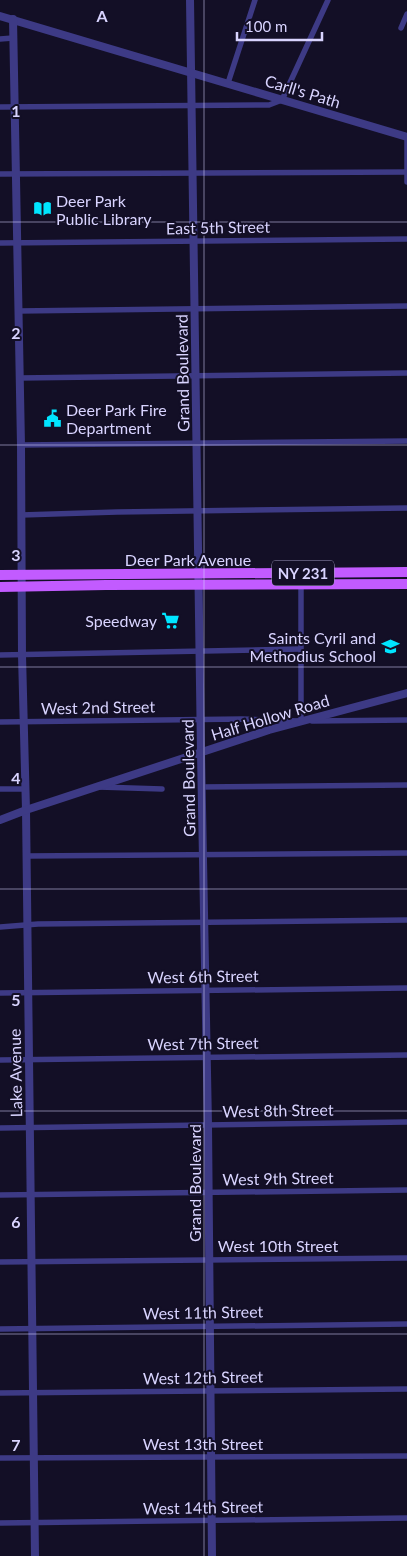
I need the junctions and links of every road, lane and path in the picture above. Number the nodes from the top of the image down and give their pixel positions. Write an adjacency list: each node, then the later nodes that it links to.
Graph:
1 (190, 0): 10 (street, Grand Boulevard)
2 (254, 0): 11 (street)
3 (328, 0): 12 (street)
4 (407, 14): 7 (street)
5 (0, 16): 6 (street, Carll's Path)
6 (13, 19): 8 (street, Lake Avenue); 10 (street, Carll's Path)
7 (401, 28)
8 (13, 38): 9 (street); 15 (street, Lake Avenue)
9 (0, 39)
10 (190, 72): 11 (street, Carll's Path); 13 (street, Grand Boulevard)
11 (228, 83): 12 (street, Carll's Path)
12 (282, 100): 13 (street); 16 (street, Carll's Path)
13 (191, 106): 15 (street); 18 (street, Grand Boulevard)
14 (0, 107): 15 (street)
15 (14, 107): 20 (street, Lake Avenue)
16 (407, 137): 17 (street)
17 (407, 172): 18 (street); 21 (street)
18 (193, 173): 20 (street); 23 (street, Grand Boulevard)
19 (0, 174): 20 (street)
20 (15, 174): 24 (street, Lake Avenue)
21 (407, 182)
22 (407, 239): 23 (street, East 5th Street)
23 (193, 241): 24 (street, East 5th Street); 27 (street, Grand Boulevard)
24 (16, 242): 25 (street, East 5th Street); 28 (street, Lake Avenue)
25 (0, 243)
26 (407, 306): 27 (street)
27 (195, 309): 28 (street); 30 (street, Grand Boulevard)
28 (18, 311): 31 (street, Lake Avenue)
29 (407, 373): 30 (street)
30 (196, 376): 31 (street); 33 (street, Grand Boulevard)
31 (19, 378): 34 (street, Lake Avenue)
32 (407, 441): 33 (street)
33 (196, 443): 34 (street); 36 (street, Grand Boulevard)
34 (20, 445): 37 (street, Lake Avenue)
35 (407, 508): 36 (street)
36 (197, 511): 37 (street); 41 (street, Grand Boulevard)
37 (22, 515): 39 (street, Lake Avenue)
38 (407, 572): 41 (main road, Deer Park Avenue / NY 231)
39 (22, 574): 40 (main road, Deer Park Avenue / NY 231); 41 (main road, Deer Park Avenue / NY 231); 44 (street, Lake Avenue)
40 (0, 575)
41 (198, 580): 42 (main road, Deer Park Avenue / NY 231); 44 (main road, Deer Park Avenue / NY 231); 47 (street, Grand Boulevard)
42 (300, 584): 43 (main road, Deer Park Avenue / NY 231); 46 (street)
43 (407, 584)
44 (22, 586): 45 (main road, Deer Park Avenue / NY 231); 49 (street, Lake Avenue)
45 (0, 587)
46 (300, 649): 47 (street); 53 (street)
47 (199, 652): 49 (street); 51 (street, Grand Boulevard)
48 (0, 655): 49 (street)
49 (22, 655): 55 (street, Lake Avenue)
50 (407, 692): 53 (street, Half Hollow Road)
51 (200, 720): 53 (street, West 2nd Street); 55 (street, West 2nd Street); 56 (street, Grand Boulevard)
52 (407, 720): 53 (street, West 2nd Street)
53 (301, 721): 56 (street, Half Hollow Road)
54 (0, 722): 55 (street, West 2nd Street)
55 (24, 722): 61 (street, Lake Avenue)
56 (200, 753): 58 (street, Half Hollow Road); 59 (street, Grand Boulevard)
57 (407, 785): 59 (street)
58 (96, 787): 62 (street); 63 (street, Half Hollow Road)
59 (201, 787): 66 (street, Grand Boulevard)
60 (0, 789): 61 (street)
61 (25, 789): 63 (street, Lake Avenue)
62 (162, 789)
63 (26, 810): 64 (street, Half Hollow Road); 67 (street, Lake Avenue)
64 (0, 820)
65 (407, 853): 66 (street)
66 (203, 855): 67 (street); 69 (street, Grand Boulevard)
67 (26, 856): 70 (street, Lake Avenue)
68 (407, 920): 69 (street)
69 (204, 922): 70 (street); 73 (street, Grand Boulevard)
70 (27, 925): 71 (street); 74 (street, Lake Avenue)
71 (0, 927)
72 (407, 988): 73 (street, West 6th Street)
73 (206, 990): 74 (street, West 6th Street); 77 (street, Grand Boulevard)
74 (28, 992): 75 (street, West 6th Street); 79 (street, Lake Avenue)
75 (0, 993)
76 (407, 1055): 77 (street, West 7th Street)
77 (206, 1057): 79 (street, West 7th Street); 81 (street, Grand Boulevard)
78 (0, 1060): 79 (street, West 7th Street)
79 (29, 1060): 82 (street, Lake Avenue)
80 (407, 1122): 81 (street, West 8th Street)
81 (208, 1125): 82 (street, West 8th Street); 85 (street, Grand Boulevard)
82 (29, 1127): 83 (street, West 8th Street); 87 (street, Lake Avenue)
83 (0, 1128)
84 (407, 1190): 85 (street, West 9th Street)
85 (208, 1192): 87 (street, West 9th Street); 89 (street, Grand Boulevard)
86 (0, 1195): 87 (street, West 9th Street)
87 (31, 1195): 90 (street, Lake Avenue)
88 (407, 1258): 89 (street, West 10th Street)
89 (208, 1260): 90 (street, West 10th Street); 93 (street, Grand Boulevard)
90 (32, 1261): 91 (street, West 10th Street); 94 (street, Lake Avenue)
91 (0, 1262)
92 (407, 1324): 93 (street, West 11th Street)
93 (209, 1326): 94 (street, West 11th Street); 97 (street, Grand Boulevard)
94 (32, 1328): 95 (street, West 11th Street); 99 (street, Lake Avenue)
95 (0, 1329)
96 (407, 1389): 97 (street, West 12th Street)
97 (210, 1391): 99 (street, West 12th Street); 100 (street, Grand Boulevard)
98 (0, 1393): 99 (street, West 12th Street)
99 (33, 1393): 103 (street, Lake Avenue)
100 (211, 1456): 101 (street, West 13th Street); 103 (street, West 13th Street); 105 (street, Grand Boulevard)
101 (407, 1456)
102 (0, 1458): 103 (street, West 13th Street)
103 (33, 1458): 106 (street, Lake Avenue)
104 (407, 1518): 105 (street, West 14th Street)
105 (211, 1520): 106 (street, West 14th Street); 109 (street, Grand Boulevard)
106 (34, 1522): 107 (street, West 14th Street); 108 (street, Lake Avenue)
107 (0, 1523)
108 (35, 1556)
109 (212, 1556)

